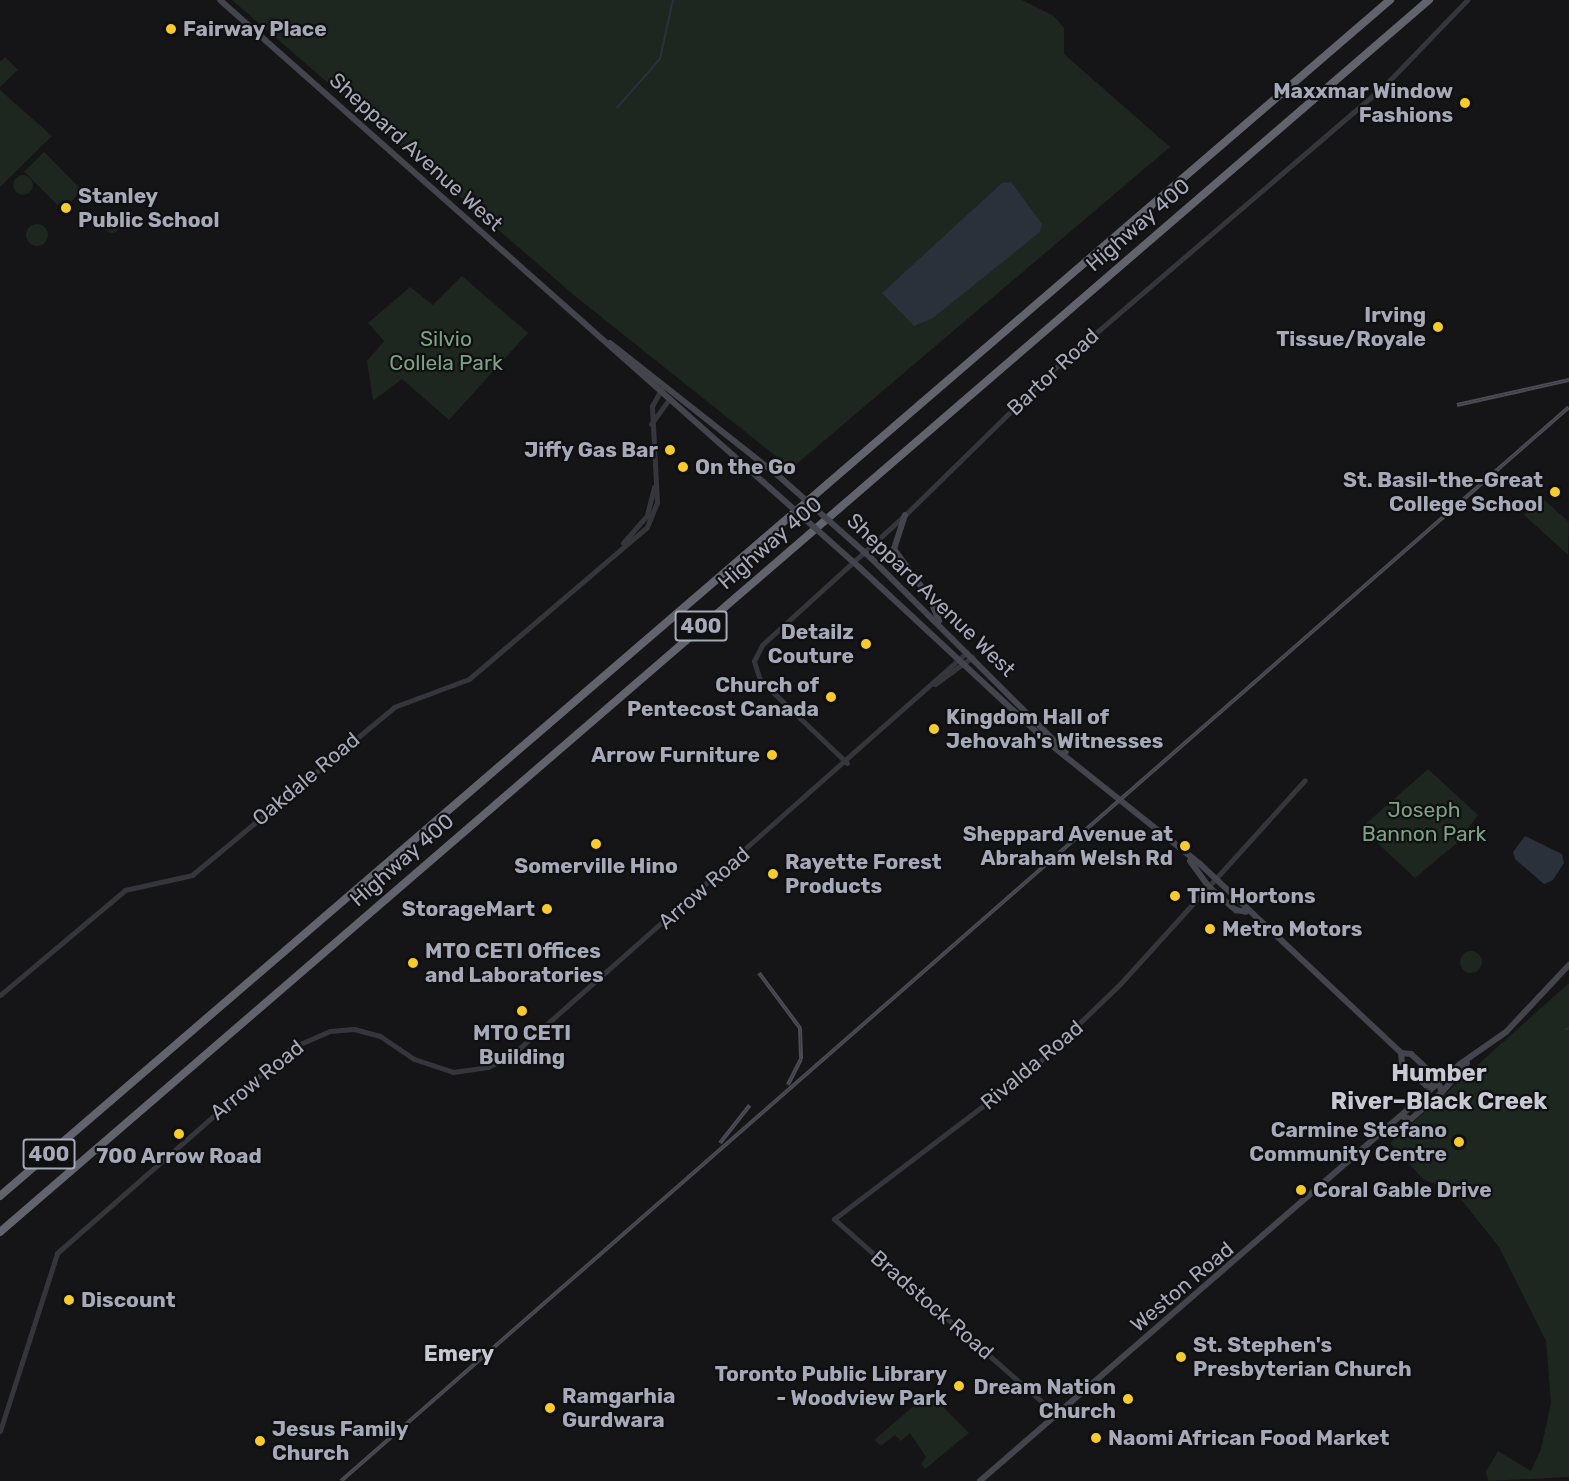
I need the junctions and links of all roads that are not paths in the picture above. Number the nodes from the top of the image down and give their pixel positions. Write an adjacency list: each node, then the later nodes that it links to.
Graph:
1 (220, 0): 5 (main road, Sheppard Avenue West)
2 (1390, 0): 32 (highway, Highway 400 / 400)
3 (1429, 0): 34 (highway, Highway 400 / 400)
4 (1467, 0): 11 (street, Bartor Road)
5 (590, 329): 6 (main road, Sheppard Avenue West); 8 (main road, Sheppard Avenue West)
6 (665, 385): 7 (main road, Sheppard Avenue West); 8 (street, Oakdale Road)
7 (673, 391): 9 (street); 12 (main road, Sheppard Avenue West, bridge)
8 (658, 393): 9 (main road, Sheppard Avenue West); 10 (street, Oakdale Road)
9 (668, 401): 10 (street); 15 (main road, Sheppard Avenue West, bridge)
10 (650, 425): 26 (street, Oakdale Road)
11 (905, 515): 12 (main road); 19 (street, Bartor Road)
12 (943, 627): 13 (main road, Sheppard Avenue West)
13 (967, 652): 14 (main road, Sheppard Avenue West); 15 (street, Arrow Road)
14 (972, 657): 16 (street, Arrow Road); 18 (main road, Sheppard Avenue West)
15 (957, 660): 16 (main road, Sheppard Avenue West); 17 (street, Arrow Road)
16 (964, 666): 17 (street, Arrow Road); 18 (main road, Sheppard Avenue West)
17 (935, 684): 19 (street, Arrow Road)
18 (1072, 760): 21 (main road, Sheppard Avenue West)
19 (846, 763): 36 (street, Arrow Road)
20 (1305, 780): 22 (street, Rivalda Road)
21 (1190, 861): 22 (main road, Sheppard Avenue West); 23 (main road, Sheppard Avenue West)
22 (1214, 878): 23 (street, Rivalda Road); 24 (main road, Sheppard Avenue West)
23 (1208, 886): 24 (main road, Sheppard Avenue West); 33 (street, Rivalda Road)
24 (1246, 912): 27 (main road, Sheppard Avenue West)
25 (1569, 965): 28 (main road, Weston Road)
26 (0, 995)
27 (1401, 1053): 29 (main road, Sheppard Avenue West); 29 (main road, Sheppard Avenue West)
28 (1467, 1063): 29 (main road, Weston Road); 30 (main road, Weston Road)
29 (1436, 1085): 30 (main road, Sheppard Avenue West); 31 (main road, Weston Road)
30 (1442, 1092): 31 (main road, Weston Road)
31 (1404, 1117): 35 (main road, Weston Road)
32 (0, 1196)
33 (834, 1219): 35 (street, Bradstock Road)
34 (0, 1232)
35 (1057, 1415): 37 (main road, Weston Road)
36 (0, 1431)
37 (980, 1481)

